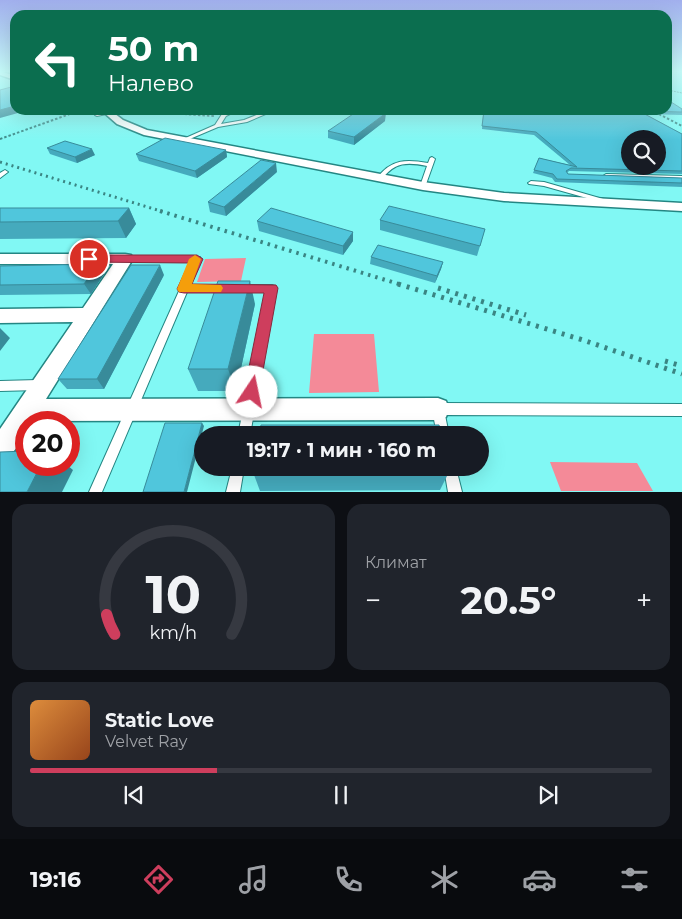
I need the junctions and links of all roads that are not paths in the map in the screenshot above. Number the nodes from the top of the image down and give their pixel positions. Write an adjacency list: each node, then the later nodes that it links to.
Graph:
1 (109, 115): 5 (street)
2 (224, 115): 4 (lane)
3 (260, 115): 4 (lane)
4 (217, 126): 5 (lane)
5 (183, 140): 7 (street)
6 (598, 176): 8 (lane)
7 (380, 178): 10 (street); 10 (lane)
8 (682, 178)
9 (531, 183): 11 (lane)
10 (423, 186): 11 (street)
11 (610, 203): 12 (street)
12 (682, 206)
13 (0, 259): 14 (street)
14 (125, 259): 15 (lane); 16 (street)
15 (184, 289): 22 (lane); 23 (lane)
16 (88, 315): 17 (street); 18 (street)
17 (0, 316)
18 (42, 385): 19 (lane); 21 (street)
19 (0, 386)
20 (438, 409): 23 (street); 24 (lane); 26 (lane)
21 (26, 410): 22 (street); 27 (street)
22 (131, 410): 23 (street); 30 (lane)
23 (249, 410): 25 (lane)
24 (682, 410)
25 (246, 426)
26 (441, 426)
27 (0, 450)
28 (236, 476): 31 (lane)
29 (452, 476): 32 (lane)
30 (96, 492)
31 (233, 492)
32 (455, 492)

